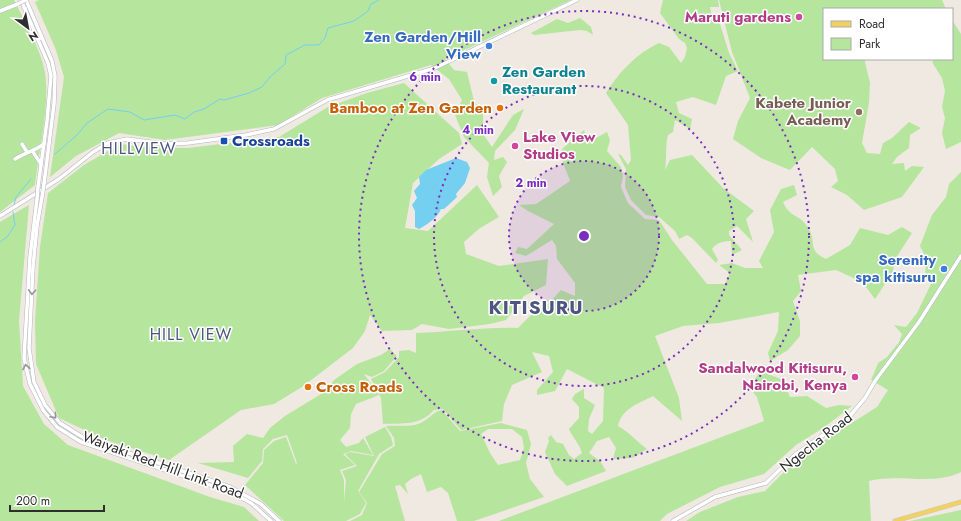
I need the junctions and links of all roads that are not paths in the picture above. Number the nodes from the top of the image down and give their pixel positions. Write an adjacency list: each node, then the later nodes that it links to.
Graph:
1 (21, 0): 6 (main road)
2 (26, 0): 4 (main road, bridge); 15 (main road, Waiyaki Red Hill Link Road, one-way to 15, bridge)
3 (577, 0): 11 (main road)
4 (0, 11)
5 (22, 144): 7 (main road)
6 (44, 144): 8 (main road); 10 (main road)
7 (27, 152): 8 (main road); 9 (main road)
8 (33, 152): 10 (main road)
9 (15, 159)
10 (41, 164): 14 (main road, Waiyaki Red Hill Link Road, one-way to 10, bridge)
11 (0, 216)
12 (961, 256): 16 (main road, Ngecha Road)
13 (961, 502): 17 (main road)
14 (271, 521)
15 (278, 521)
16 (673, 521)
17 (895, 521)

